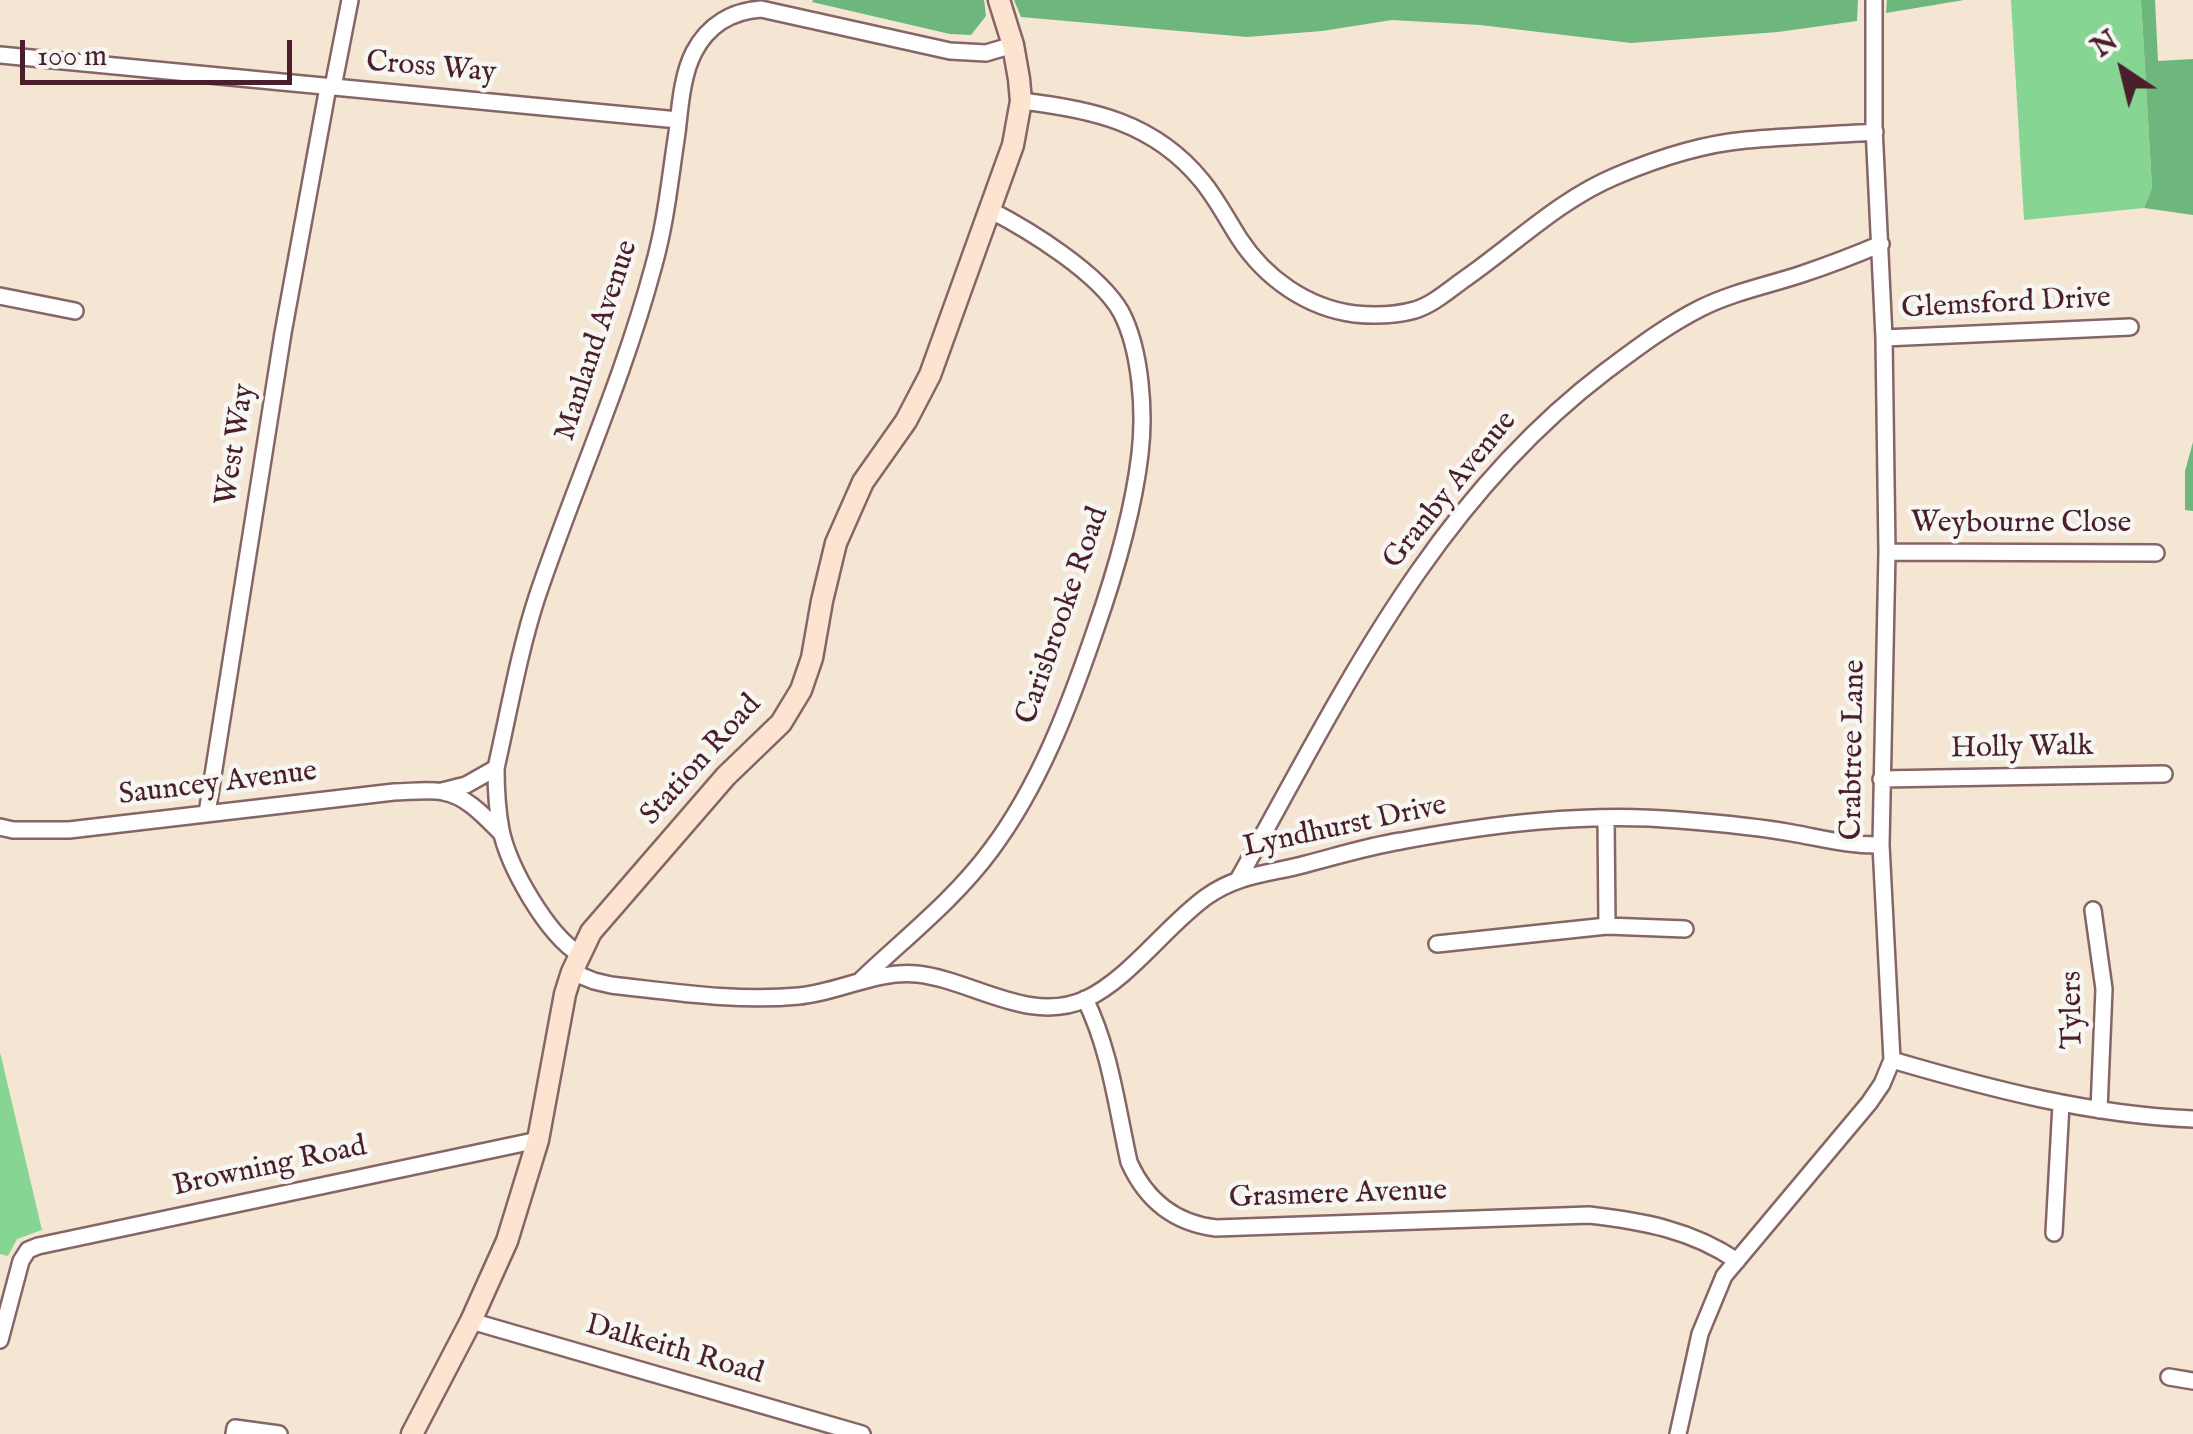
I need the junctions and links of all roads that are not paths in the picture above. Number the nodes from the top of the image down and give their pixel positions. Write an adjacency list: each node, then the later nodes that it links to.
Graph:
1 (350, 0): 7 (street, West Way)
2 (1874, 0): 10 (street, Crabtree Lane)
3 (1000, 2): 5 (main road, Station Road)
4 (734, 6): 5 (street, Manland Avenue); 9 (street, Manland Avenue)
5 (1013, 45): 8 (main road, Station Road)
6 (0, 56): 7 (street, Cross Way)
7 (330, 87): 9 (street, Cross Way); 23 (street, West Way)
8 (1020, 101): 10 (street); 11 (main road, Station Road)
9 (678, 120): 19 (street, Manland Avenue)
10 (1875, 132): 12 (street, Crabtree Lane)
11 (990, 210): 33 (main road, Station Road); 34 (street, Carisbrooke Road)
12 (1881, 244): 16 (street, Crabtree Lane); 28 (street, Granby Avenue)
13 (0, 296): 14 (street)
14 (74, 311)
15 (2130, 327): 16 (street, Glemsford Drive)
16 (1884, 338): 17 (street, Crabtree Lane)
17 (1887, 552): 18 (street, Weybourne Close); 21 (street, Crabtree Lane)
18 (2156, 552)
19 (496, 768): 22 (street, Sauncey Avenue); 26 (street, Manland Avenue)
20 (2164, 774): 21 (street, Holly Walk)
21 (1881, 778): 27 (street, Crabtree Lane)
22 (442, 792): 23 (street, Sauncey Avenue); 26 (street)
23 (207, 813): 25 (street, Sauncey Avenue)
24 (1606, 818): 27 (street, Lyndhurst Drive); 28 (street, Lyndhurst Drive); 30 (street)
25 (0, 827)
26 (502, 834): 33 (street, Manland Avenue)
27 (1881, 845): 36 (street, Crabtree Lane)
28 (1239, 878): 35 (street, Lyndhurst Drive)
29 (2092, 910): 38 (street, Tylers)
30 (1606, 926): 31 (street); 32 (street)
31 (1685, 929)
32 (1437, 944)
33 (576, 963): 34 (street, Lyndhurst Drive); 40 (main road, Station Road)
34 (862, 980): 35 (street, Lyndhurst Drive)
35 (1085, 999): 42 (street, Grasmere Avenue)
36 (1892, 1060): 37 (street); 42 (street)
37 (2061, 1104): 38 (street); 41 (street)
38 (2099, 1110): 39 (street)
39 (2193, 1119)
40 (538, 1140): 43 (main road, Station Road); 44 (street, Browning Road)
41 (2054, 1233)
42 (1736, 1260): 51 (street)
43 (471, 1321): 49 (main road, Station Road); 50 (street, Dalkeith Road)
44 (0, 1340)
45 (2169, 1377): 46 (street)
46 (2193, 1380)
47 (234, 1434): 48 (street)
48 (278, 1434)
49 (412, 1434)
50 (862, 1434)
51 (1678, 1434)

